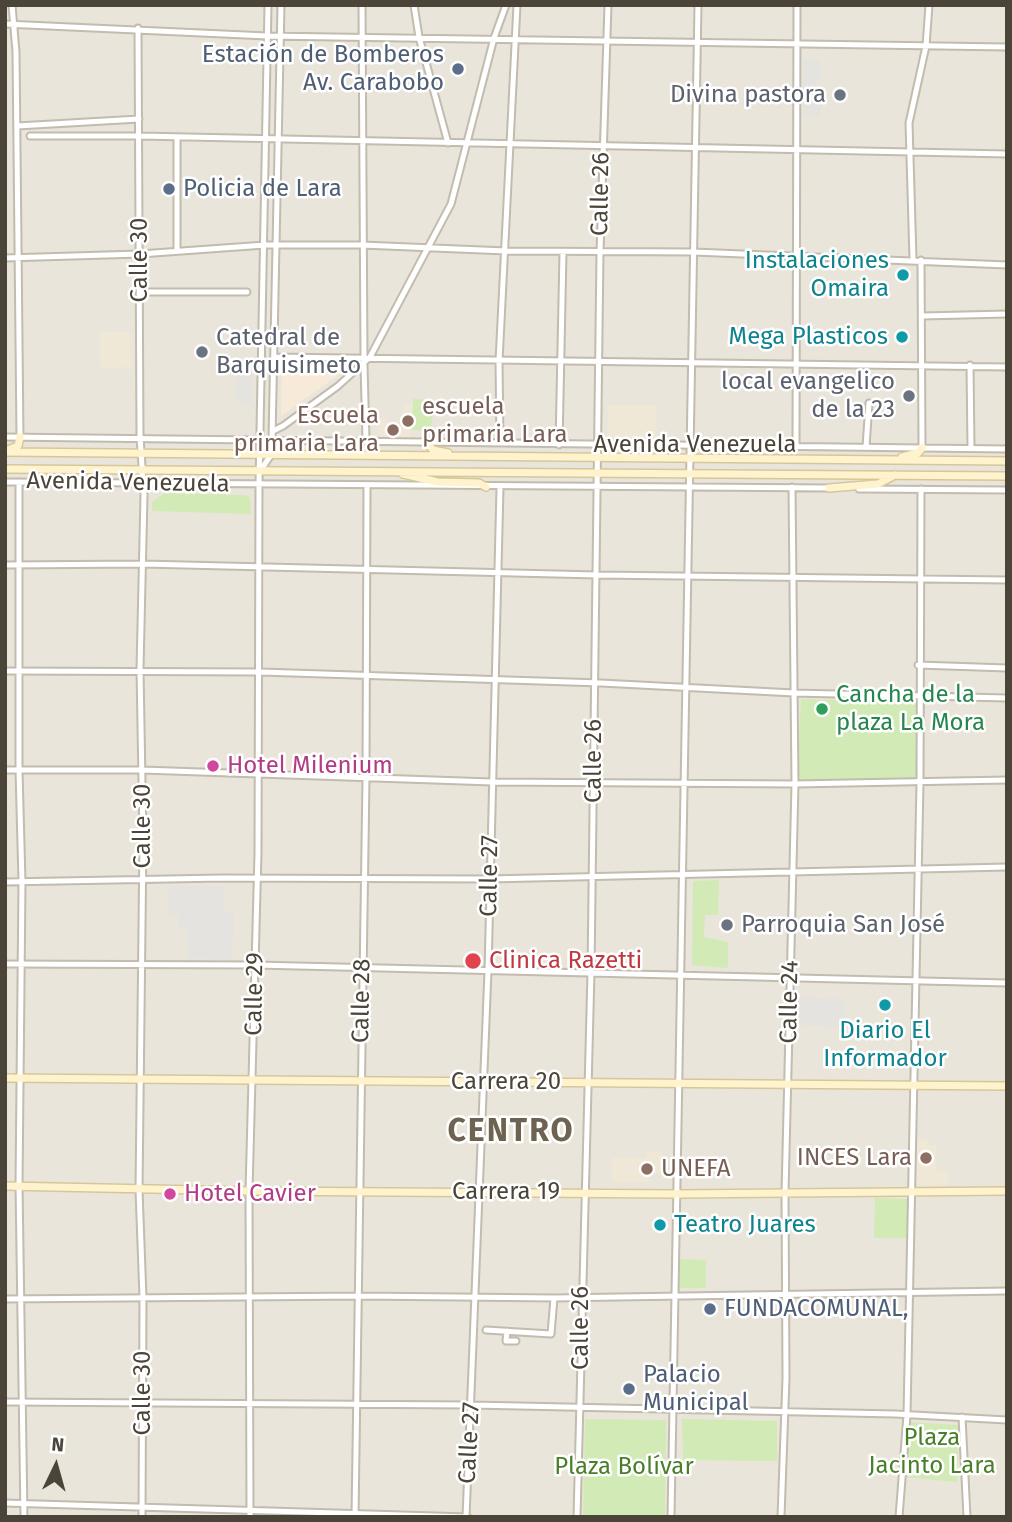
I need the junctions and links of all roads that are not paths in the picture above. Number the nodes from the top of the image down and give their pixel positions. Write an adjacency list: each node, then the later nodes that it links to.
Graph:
1 (12, 5): 12 (street)
2 (268, 5): 14 (street, Calle 29)
3 (281, 5): 15 (street)
4 (362, 5): 16 (street)
5 (414, 5): 17 (street)
6 (506, 5): 18 (street)
7 (517, 5): 19 (street)
8 (608, 5): 20 (street, Calle 26)
9 (698, 5): 21 (street)
10 (797, 5): 22 (street)
11 (929, 5): 23 (street)
12 (9, 24): 13 (street); 26 (street)
13 (138, 29): 14 (street); 25 (street, Calle 30)
14 (267, 36): 15 (street); 30 (street, Calle 29)
15 (280, 36): 16 (street); 31 (street)
16 (362, 37): 17 (street); 32 (street)
17 (419, 37): 18 (street); 33 (street)
18 (494, 38): 19 (street); 34 (street)
19 (515, 39): 20 (street); 35 (street)
20 (607, 40): 21 (street); 36 (street, Calle 26)
21 (698, 42): 22 (street); 37 (street)
22 (797, 45): 23 (street); 38 (street)
23 (926, 46): 24 (street); 39 (street)
24 (1007, 47)
25 (139, 119): 26 (street); 28 (street, Calle 30)
26 (17, 126): 53 (street)
27 (30, 136): 28 (street)
28 (140, 136): 29 (street); 50 (street, Calle 30)
29 (177, 138): 30 (street); 45 (street)
30 (267, 140): 31 (street); 41 (street, Calle 29)
31 (278, 141): 32 (street); 42 (street)
32 (361, 142): 33 (street); 43 (street)
33 (448, 143): 34 (street)
34 (466, 144): 35 (street); 44 (street)
35 (511, 146): 36 (street); 46 (street)
36 (603, 147): 37 (street); 48 (street, Calle 26)
37 (694, 148): 38 (street); 49 (street)
38 (795, 150): 39 (street); 51 (street)
39 (907, 152): 40 (street); 54 (street)
40 (1007, 154)
41 (265, 245): 42 (street); 45 (street); 78 (street, Calle 29)
42 (275, 245): 43 (street); 61 (street)
43 (362, 245): 44 (street); 62 (street)
44 (428, 246): 46 (street); 62 (street)
45 (177, 251): 50 (street)
46 (506, 251): 47 (street); 63 (street)
47 (563, 252): 48 (street); 64 (street)
48 (600, 252): 49 (street); 66 (street, Calle 26)
49 (694, 252): 51 (street); 65 (street)
50 (141, 254): 53 (street); 57 (street, Calle 30)
51 (796, 256): 54 (street); 67 (street)
52 (5, 258): 53 (street)
53 (17, 258): 76 (street)
54 (913, 259): 55 (street)
55 (921, 261): 56 (street); 60 (street)
56 (1007, 265)
57 (140, 292): 58 (street); 77 (street, Calle 30)
58 (247, 292)
59 (1007, 314): 60 (street)
60 (922, 316): 70 (street)
61 (274, 357): 62 (street); 74 (street)
62 (367, 357): 63 (street); 68 (street)
63 (499, 361): 64 (street); 83 (street)
64 (560, 361): 66 (street); 86 (street)
65 (691, 361): 66 (street); 67 (street); 84 (street)
66 (598, 362): 85 (street, Calle 26)
67 (796, 363): 70 (street); 87 (street)
68 (363, 365): 73 (street); 81 (street)
69 (970, 365): 70 (street); 71 (street); 90 (street)
70 (923, 366): 89 (street)
71 (1007, 367)
72 (869, 403): 88 (street)
73 (283, 426): 74 (street); 80 (street)
74 (272, 430): 79 (street)
75 (5, 437): 76 (street, Avenida Venezuela)
76 (20, 437): 77 (street, Avenida Venezuela); 92 (street)
77 (141, 437): 78 (street, Avenida Venezuela); 93 (street, Calle 30)
78 (261, 439): 79 (street, Avenida Venezuela); 94 (street, Calle 29)
79 (272, 439): 80 (street, Avenida Venezuela); 95 (street)
80 (286, 439): 81 (street, Avenida Venezuela)
81 (366, 440): 82 (street, Avenida Venezuela)
82 (425, 441): 83 (street, Avenida Venezuela); 96 (street)
83 (500, 442): 86 (street, Avenida Venezuela)
84 (691, 443): 85 (street, Avenida Venezuela); 87 (street, Avenida Venezuela); 98 (street)
85 (600, 444): 86 (street, Avenida Venezuela); 97 (street, Calle 26)
86 (559, 445)
87 (796, 445): 88 (street, Avenida Venezuela)
88 (866, 447): 89 (street, Avenida Venezuela)
89 (922, 447): 90 (street, Avenida Venezuela); 99 (street)
90 (971, 448): 91 (street, Avenida Venezuela)
91 (1007, 449)
92 (5, 451): 93 (street, Avenida Venezuela)
93 (142, 453): 94 (street, Avenida Venezuela); 102 (street, Calle 30)
94 (260, 455): 95 (street, Avenida Venezuela); 103 (street, Calle 29)
95 (271, 455): 96 (street, Avenida Venezuela); 103 (street)
96 (508, 457): 97 (street, Avenida Venezuela)
97 (599, 457): 98 (street, Avenida Venezuela); 105 (street, Calle 26)
98 (690, 458): 99 (street, Avenida Venezuela); 107 (street)
99 (836, 460): 100 (street, Avenida Venezuela)
100 (1007, 461)
101 (9, 469): 102 (street, Avenida Venezuela); 106 (street)
102 (144, 470): 103 (street, Avenida Venezuela); 112 (street, Calle 30)
103 (260, 471): 104 (street, Avenida Venezuela); 113 (street, Calle 29)
104 (396, 472): 105 (street, Avenida Venezuela); 116 (street)
105 (599, 473): 107 (street, Avenida Venezuela); 115 (street, Calle 26)
106 (5, 474)
107 (690, 474): 108 (street, Avenida Venezuela); 121 (street)
108 (895, 475): 109 (street, Avenida Venezuela); 119 (street)
109 (1007, 476)
110 (5, 482): 111 (street, Avenida Venezuela)
111 (19, 482): 112 (street, Avenida Venezuela); 125 (street)
112 (144, 483): 113 (street, Avenida Venezuela); 123 (street, Calle 30)
113 (259, 485): 114 (street, Avenida Venezuela); 126 (street, Calle 29)
114 (367, 485): 116 (street, Avenida Venezuela); 127 (street, Calle 28)
115 (599, 486): 118 (street, Avenida Venezuela); 121 (street, Avenida Venezuela); 129 (street, Calle 26)
116 (486, 487): 118 (street, Avenida Venezuela)
117 (792, 487): 119 (street, Avenida Venezuela); 121 (street, Avenida Venezuela); 130 (street, Calle 24)
118 (500, 488): 128 (street, Calle 27)
119 (829, 488): 120 (street, Avenida Venezuela)
120 (921, 489): 122 (street, Avenida Venezuela); 132 (street)
121 (690, 490): 131 (street)
122 (1007, 490)
123 (143, 564): 125 (street); 126 (street); 136 (street, Calle 30)
124 (5, 565): 125 (street)
125 (19, 565): 137 (street)
126 (260, 567): 127 (street); 139 (street, Calle 29)
127 (368, 569): 128 (street); 140 (street, Calle 28)
128 (499, 573): 129 (street); 141 (street, Calle 27)
129 (597, 575): 131 (street); 142 (street, Calle 26)
130 (794, 575): 131 (street); 132 (street); 144 (street, Calle 24)
131 (690, 576): 143 (street)
132 (919, 578): 133 (street); 134 (street)
133 (1007, 580)
134 (918, 665): 135 (street); 145 (street)
135 (1007, 668)
136 (140, 669): 137 (street); 139 (street); 149 (street, Calle 30)
137 (19, 670): 138 (street); 148 (street)
138 (5, 671)
139 (261, 672): 140 (street); 150 (street, Calle 29)
140 (366, 677): 141 (street); 151 (street, Calle 28)
141 (496, 680): 142 (street); 153 (street, Calle 27)
142 (594, 683): 143 (street); 154 (street, Calle 26)
143 (688, 687): 144 (street); 156 (street)
144 (794, 693): 145 (street); 157 (street, Calle 24)
145 (918, 696): 146 (street); 155 (street)
146 (1007, 698)
147 (5, 769): 148 (street)
148 (19, 770): 149 (street); 168 (street)
149 (142, 770): 150 (street); 165 (street, Calle 30)
150 (259, 774): 151 (street); 164 (street, Calle 29)
151 (366, 778): 153 (street); 163 (street, Calle 28)
152 (1007, 780): 155 (street)
153 (492, 782): 154 (street); 166 (street, Calle 27)
154 (595, 782): 156 (street); 162 (street, Calle 26)
155 (920, 783): 157 (street); 159 (street)
156 (685, 784): 157 (street); 161 (street)
157 (795, 784): 160 (street, Calle 24)
158 (1007, 867): 159 (street)
159 (916, 869): 160 (street); 178 (street)
160 (792, 870): 161 (street); 177 (street, Calle 24)
161 (684, 874): 162 (street); 176 (street)
162 (592, 876): 166 (street); 175 (street, Calle 26)
163 (363, 877): 164 (street); 166 (street); 173 (street, Calle 28)
164 (257, 878): 165 (street); 172 (street, Calle 29)
165 (143, 879): 168 (street); 170 (street, Calle 30)
166 (489, 879): 174 (street, Calle 27)
167 (5, 882): 168 (street)
168 (22, 882): 171 (street)
169 (5, 964): 171 (street)
170 (143, 964): 171 (street); 172 (street); 182 (street, Calle 30)
171 (20, 965): 181 (street)
172 (256, 965): 173 (street); 183 (street, Calle 29)
173 (362, 968): 174 (street); 184 (street, Calle 28)
174 (488, 971): 175 (street); 185 (street, Calle 27)
175 (592, 972): 176 (street); 186 (street, Calle 26)
176 (683, 974): 177 (street); 187 (street)
177 (792, 977): 178 (street); 188 (street, Calle 24)
178 (916, 982): 179 (street); 189 (street)
179 (1007, 983)
180 (5, 1079): 181 (street, Carrera 20)
181 (20, 1079): 182 (street, Carrera 20); 191 (street)
182 (142, 1079): 183 (street, Carrera 20); 193 (street, Calle 30)
183 (253, 1079): 184 (street, Carrera 20); 194 (street, Calle 29)
184 (362, 1081): 185 (street, Carrera 20); 195 (street, Calle 28)
185 (484, 1082): 186 (street, Carrera 20); 197 (street, Calle 27)
186 (587, 1083): 187 (street, Carrera 20); 198 (street, Calle 26)
187 (679, 1083): 188 (street, Carrera 20); 201 (street)
188 (788, 1083): 189 (street, Carrera 20); 199 (street, Calle 24)
189 (912, 1085): 190 (street, Carrera 20); 200 (street)
190 (1007, 1086)
191 (19, 1185): 192 (street, Carrera 19); 193 (street, Carrera 19); 213 (street)
192 (5, 1186)
193 (139, 1190): 194 (street, Carrera 19); 209 (street, Calle 30)
194 (249, 1191): 195 (street, Carrera 19); 210 (street, Calle 29)
195 (360, 1191): 197 (street, Carrera 19); 206 (street, Calle 28)
196 (1007, 1191): 200 (street, Carrera 19)
197 (481, 1192): 198 (street, Carrera 19); 208 (street, Calle 27)
198 (585, 1192): 201 (street, Carrera 19); 207 (street, Calle 26)
199 (785, 1193): 200 (street, Carrera 19); 201 (street, Carrera 19); 204 (street, Calle 24)
200 (910, 1193): 203 (street)
201 (677, 1194): 205 (street)
202 (1007, 1292): 203 (street)
203 (909, 1293): 204 (street); 226 (street)
204 (785, 1294): 205 (street); 225 (street, Calle 24)
205 (675, 1295): 207 (street); 224 (street)
206 (360, 1296): 208 (street); 210 (street); 221 (street, Calle 28)
207 (581, 1296): 211 (street); 223 (street, Calle 26)
208 (475, 1297): 211 (street); 222 (street, Calle 27)
209 (143, 1298): 210 (street); 213 (street); 219 (street, Calle 30)
210 (250, 1298): 220 (street, Calle 29)
211 (554, 1298): 215 (street)
212 (5, 1299): 213 (street)
213 (23, 1299): 218 (street)
214 (486, 1329): 215 (street)
215 (507, 1331): 216 (street)
216 (516, 1341)
217 (5, 1402): 218 (street)
218 (24, 1402): 219 (street); 230 (street)
219 (143, 1403): 220 (street); 231 (street, Calle 30)
220 (249, 1404): 221 (street); 232 (street, Calle 29)
221 (356, 1405): 222 (street); 234 (street, Calle 28)
222 (472, 1405): 223 (street); 237 (street, Calle 27)
223 (581, 1408): 224 (street); 238 (street, Calle 26)
224 (672, 1411): 225 (street); 239 (street)
225 (784, 1413): 226 (street); 240 (street, Calle 24)
226 (907, 1415): 227 (street); 241 (street)
227 (962, 1418): 228 (street); 242 (street)
228 (1007, 1419)
229 (5, 1503): 230 (street)
230 (24, 1504): 231 (street); 235 (street)
231 (142, 1506): 232 (street); 236 (street, Calle 30)
232 (251, 1513): 233 (street)
233 (323, 1515): 234 (street)
234 (355, 1515): 237 (street)
235 (24, 1517)
236 (142, 1517)
237 (467, 1517)
238 (577, 1517)
239 (671, 1517)
240 (781, 1517)
241 (899, 1517)
242 (967, 1517)

